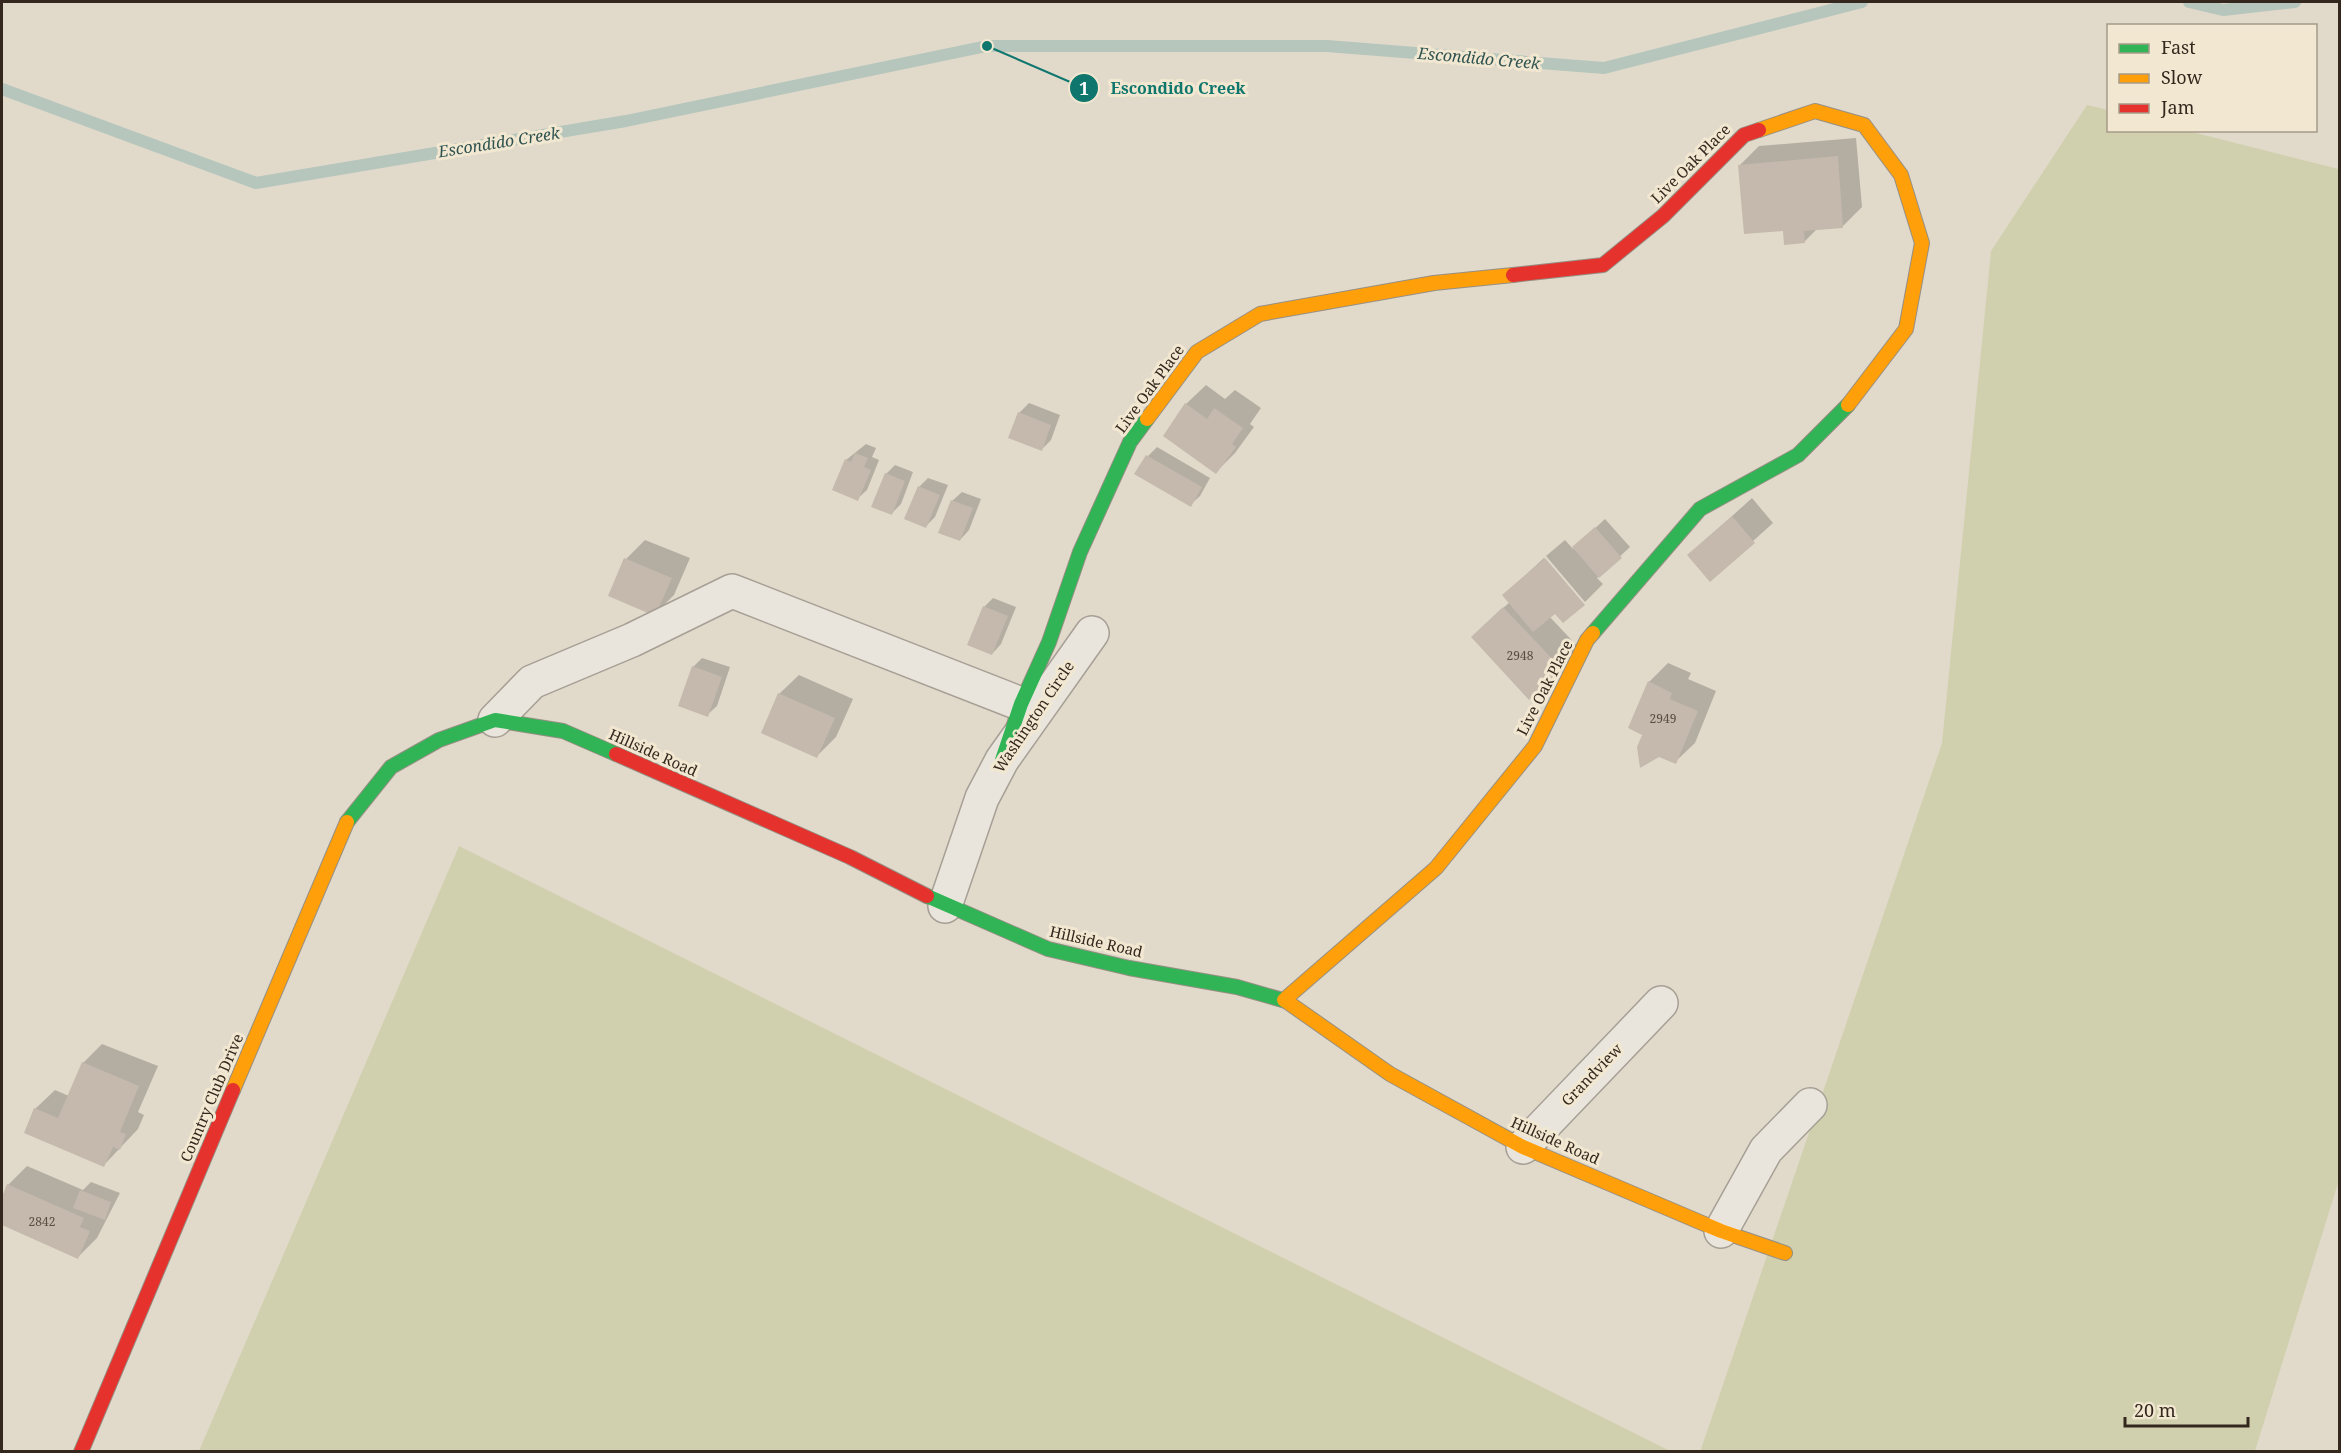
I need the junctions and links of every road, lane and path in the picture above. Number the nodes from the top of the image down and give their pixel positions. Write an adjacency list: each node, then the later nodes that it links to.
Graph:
1 (1092, 633): 4 (street, Washington Circle)
2 (1021, 704): 3 (street); 4 (street, Live Oak Place); 7 (street, Live Oak Place)
3 (495, 720): 5 (street, Hillside Road); 6 (street, Hillside Road)
4 (1002, 760): 6 (street, Washington Circle)
5 (391, 766): 13 (street, Country Club Drive)
6 (945, 906): 7 (street, Hillside Road)
7 (1284, 1000): 10 (street, Hillside Road)
8 (1661, 1003): 10 (street, Grandview)
9 (1810, 1105): 11 (street)
10 (1523, 1147): 11 (street, Hillside Road)
11 (1722, 1231): 12 (street, Hillside Road)
12 (1785, 1253)
13 (81, 1452)

